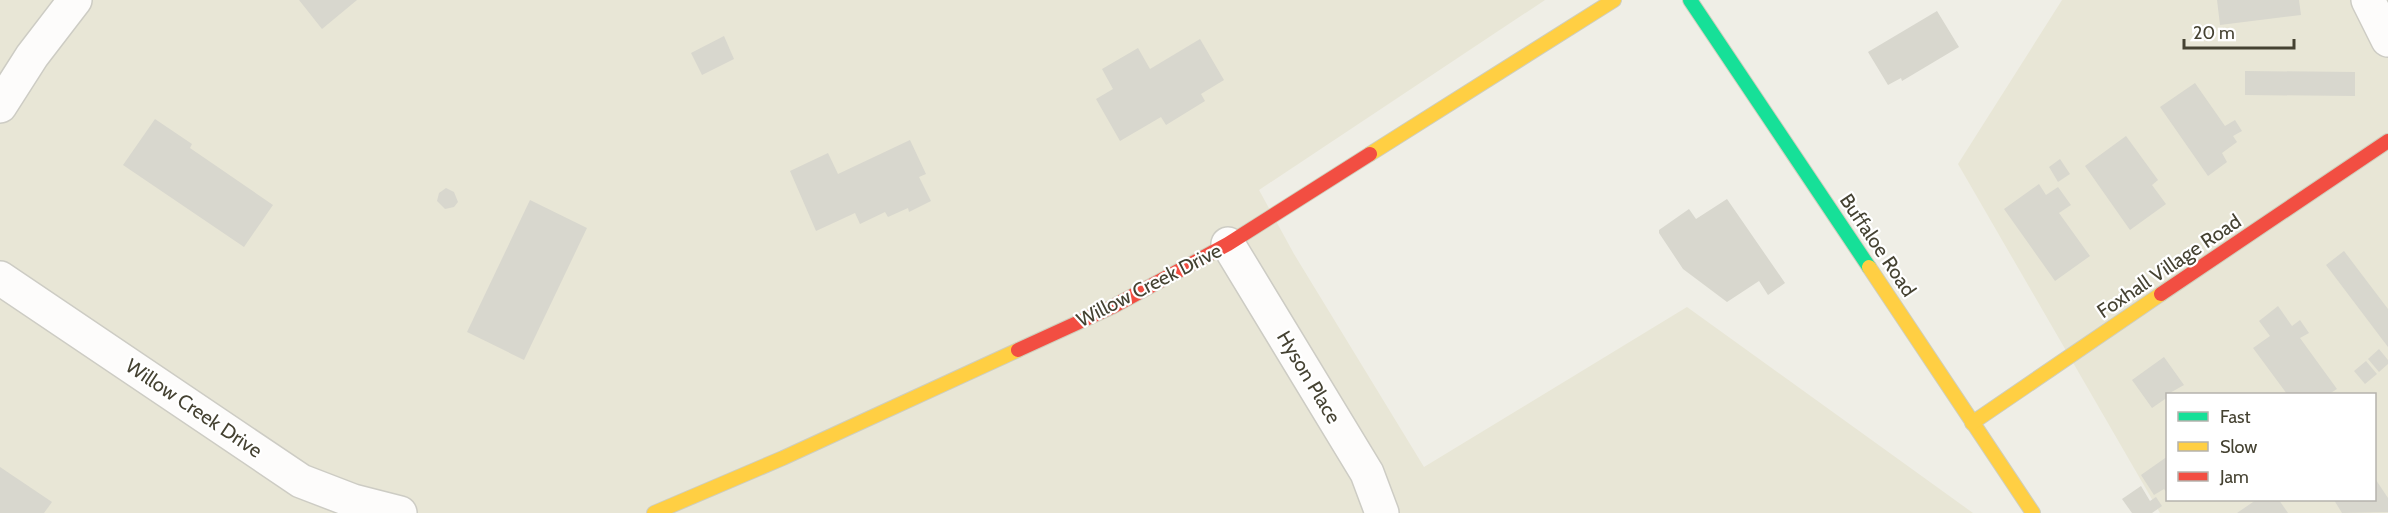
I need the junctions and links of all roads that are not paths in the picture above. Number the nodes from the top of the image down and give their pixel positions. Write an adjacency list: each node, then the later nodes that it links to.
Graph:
1 (75, 0): 6 (street)
2 (1614, 0): 8 (street, Willow Creek Drive)
3 (1690, 0): 10 (street, Buffaloe Road)
4 (2367, 0): 5 (street)
5 (2388, 40)
6 (0, 106)
7 (2388, 141): 10 (street, Foxhall Village Road)
8 (1228, 244): 12 (street, Willow Creek Drive); 13 (street, Hyson Place)
9 (0, 278): 11 (street, Willow Creek Drive)
10 (1972, 423): 14 (street, Buffaloe Road)
11 (400, 513)
12 (657, 513)
13 (1382, 513)
14 (2033, 513)

